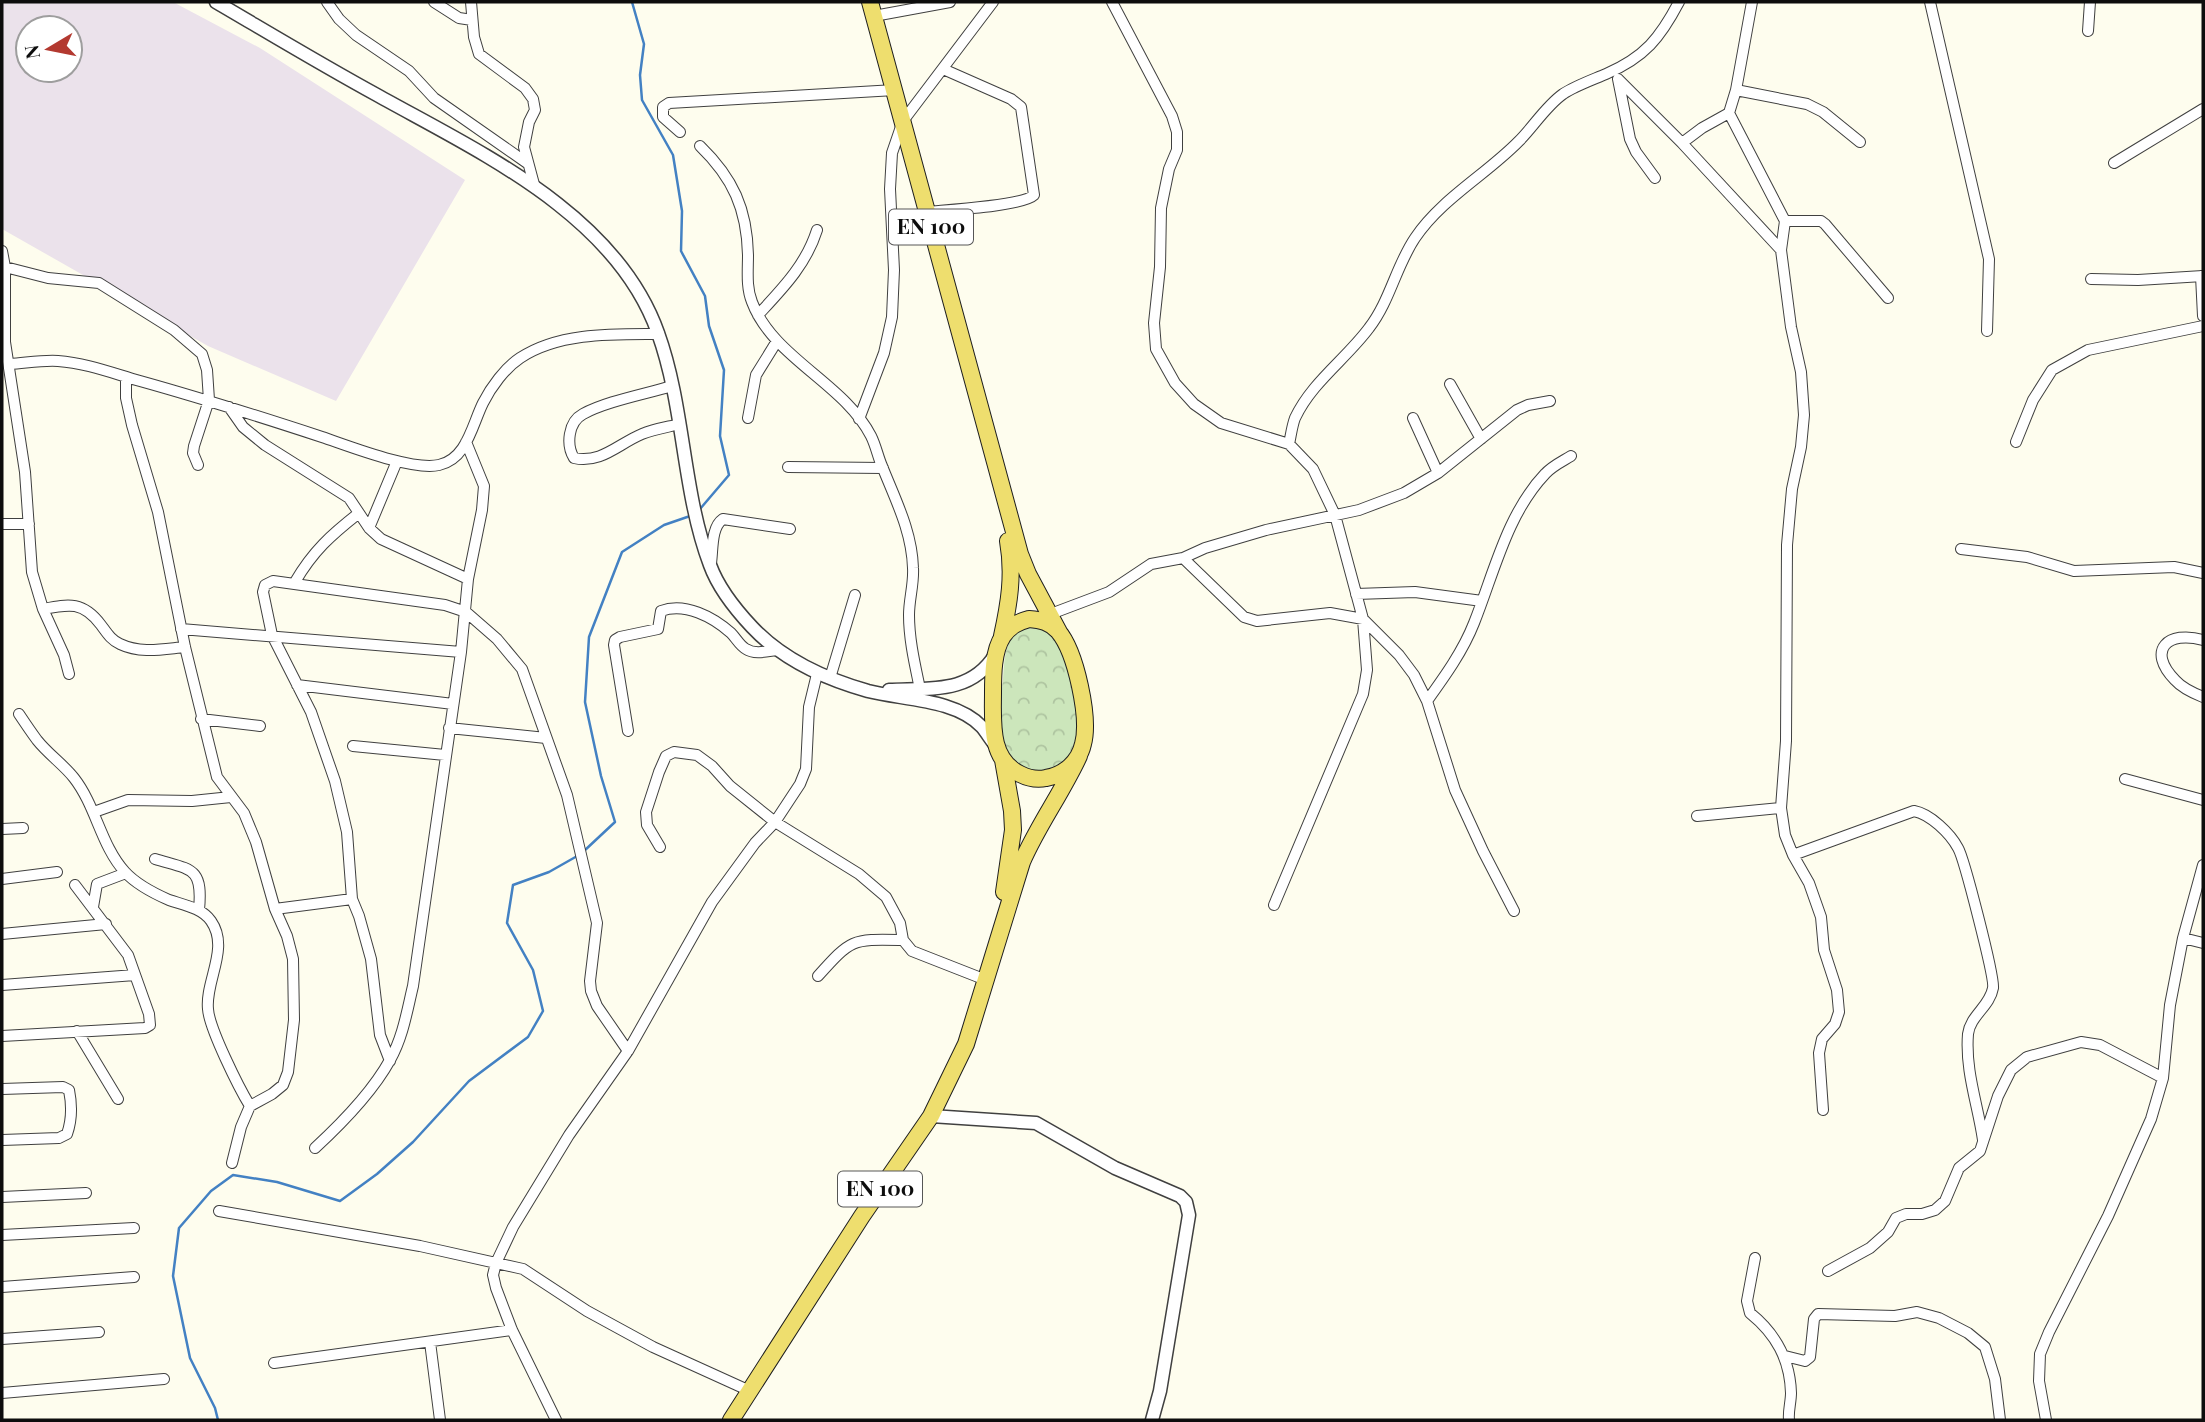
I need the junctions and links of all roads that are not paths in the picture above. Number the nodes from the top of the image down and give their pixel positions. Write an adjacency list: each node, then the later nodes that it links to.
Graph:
1 (216, 2): 29 (street)
2 (327, 2): 26 (street)
3 (434, 2): 13 (street)
4 (471, 2): 13 (street)
5 (950, 2): 12 (street)
6 (990, 2): 15 (street)
7 (1112, 2): 61 (street)
8 (1679, 2): 16 (street)
9 (1752, 2): 18 (street)
10 (1930, 2): 43 (street)
11 (2091, 2): 14 (street)
12 (872, 9): 17 (main road, EN 100)
13 (472, 20): 26 (street)
14 (2088, 31)
15 (943, 69): 21 (street); 30 (street)
16 (1617, 75): 24 (street); 28 (street); 61 (street)
17 (895, 90): 21 (main road, EN 100); 22 (street)
18 (1736, 90): 20 (street); 23 (street)
19 (2203, 109): 27 (street)
20 (1728, 113): 24 (street); 31 (street)
21 (903, 121): 30 (main road, EN 100); 56 (street)
22 (680, 132)
23 (1860, 142)
24 (1682, 143): 33 (street)
25 (701, 146): 40 (street)
26 (527, 163): 29 (street)
27 (2114, 163)
28 (1656, 178)
29 (535, 188): 44 (street)
30 (927, 212): 62 (main road, EN 100)
31 (1785, 221): 33 (street); 38 (street)
32 (817, 230): 40 (street)
33 (1781, 250): 118 (street)
34 (2, 251): 35 (street)
35 (5, 267): 39 (street); 51 (street)
36 (2202, 276): 37 (street); 41 (street)
37 (2091, 279)
38 (1888, 298)
39 (3, 302): 45 (street)
40 (758, 315): 46 (street)
41 (2203, 316)
42 (2203, 326): 60 (street)
43 (1987, 331)
44 (659, 334): 50 (street); 59 (street)
45 (3, 338): 47 (street)
46 (777, 341): 54 (street); 56 (street)
47 (10, 364): 48 (street); 72 (street)
48 (126, 377): 51 (street); 88 (street)
49 (1450, 384): 58 (street)
50 (672, 386): 57 (street); 57 (street)
51 (209, 400): 53 (street); 65 (street)
52 (1550, 401): 58 (street)
53 (229, 407): 64 (street); 69 (street)
54 (748, 418)
55 (1413, 418): 68 (street)
56 (859, 419): 67 (street)
57 (680, 424): 77 (street)
58 (1481, 439): 68 (street)
59 (466, 442): 64 (street); 79 (street)
60 (2016, 442)
61 (1289, 444): 70 (street)
62 (992, 453): 86 (main road, EN 100); 92 (main road, EN 100)
63 (1572, 456): 83 (street)
64 (397, 461): 73 (street)
65 (198, 465)
66 (788, 467): 67 (street)
67 (883, 468): 100 (street)
68 (1438, 473): 70 (street)
69 (359, 513): 73 (street); 80 (street)
70 (1335, 515): 76 (street); 81 (street)
71 (2, 524): 72 (street)
72 (29, 524): 84 (street)
73 (369, 528): 79 (street)
74 (790, 528): 77 (street)
75 (1961, 549): 78 (street)
76 (1183, 558): 86 (street); 87 (street)
77 (711, 567): 94 (street)
78 (2203, 573)
79 (468, 579): 85 (street)
80 (295, 582): 85 (street); 90 (street)
81 (1356, 594): 83 (street); 87 (street)
82 (855, 595): 98 (street)
83 (1482, 601): 103 (street)
84 (43, 610): 93 (street); 96 (street)
85 (466, 612): 95 (street); 110 (street)
86 (1048, 615): 89 (main road, EN 100)
87 (1363, 619): 103 (street); 134 (street)
88 (181, 629): 90 (street); 93 (street)
89 (1059, 632): 92 (main road); 114 (main road, EN 100)
90 (272, 635): 95 (street); 99 (street)
91 (2203, 640): 102 (street)
92 (999, 644): 100 (street); 112 (main road, EN 100)
93 (185, 647): 106 (street)
94 (778, 650): 97 (street); 109 (street)
95 (461, 652): 104 (street)
96 (69, 674)
97 (817, 674): 98 (street); 121 (street)
98 (830, 678): 101 (street)
99 (297, 685): 104 (street); 133 (street)
100 (920, 689): 101 (street)
101 (868, 691): 112 (street)
102 (2203, 697)
103 (1427, 701): 138 (street)
104 (453, 704): 108 (street)
105 (19, 714): 119 (street)
106 (201, 719): 107 (street); 116 (street)
107 (260, 726)
108 (449, 728): 110 (street); 113 (street)
109 (628, 731)
110 (546, 738): 151 (street)
111 (353, 746): 113 (street)
112 (999, 753): 114 (main road); 143 (main road, EN 100)
113 (445, 755): 152 (street)
114 (1079, 756): 143 (main road, EN 100)
115 (2125, 779): 117 (street)
116 (231, 797): 119 (street); 136 (street)
117 (2203, 800)
118 (1781, 808): 120 (street); 125 (street)
119 (94, 812): 129 (street)
120 (1696, 816)
121 (775, 822): 124 (street); 142 (street); 151 (street)
122 (23, 828): 123 (street)
123 (2, 830)
124 (660, 847)
125 (1793, 855): 157 (street); 160 (street)
126 (155, 859): 137 (street)
127 (2203, 865): 131 (street)
128 (57, 872): 130 (street)
129 (126, 873): 135 (street); 137 (street)
130 (2, 880)
131 (2200, 883): 141 (street)
132 (75, 885): 135 (street)
133 (352, 899): 136 (street); 152 (street)
134 (1274, 905)
135 (93, 907): 139 (street)
136 (275, 909): 156 (street)
137 (199, 910): 156 (street)
138 (1514, 911)
139 (106, 924): 140 (street); 145 (street)
140 (2, 934)
141 (2183, 938): 144 (street); 153 (street)
142 (903, 940): 146 (street); 147 (street)
143 (997, 943): 147 (main road, EN 100)
144 (2203, 943)
145 (135, 975): 148 (street); 149 (street)
146 (818, 976)
147 (986, 980): 158 (main road, EN 100)
148 (2, 985)
149 (77, 1031): 150 (street); 155 (street)
150 (2, 1036)
151 (628, 1051): 169 (street)
152 (390, 1061): 161 (street)
153 (2163, 1078): 160 (street); 188 (street)
154 (2, 1089): 159 (street)
155 (118, 1099)
156 (250, 1106): 162 (street)
157 (1823, 1110)
158 (930, 1116): 180 (main road, EN 100); 185 (street)
159 (2, 1140)
160 (1983, 1140): 170 (street)
161 (315, 1149)
162 (232, 1163)
163 (86, 1193): 164 (street)
164 (2, 1198)
165 (219, 1211): 169 (street)
166 (134, 1228): 167 (street)
167 (2, 1235)
168 (1755, 1258): 177 (street)
169 (496, 1263): 173 (street); 180 (street)
170 (1828, 1271)
171 (134, 1277): 172 (street)
172 (2, 1287)
173 (512, 1330): 176 (street); 183 (street)
174 (99, 1332): 175 (street)
175 (2, 1339)
176 (430, 1342): 178 (street); 182 (street)
177 (1785, 1356): 186 (street); 187 (street)
178 (274, 1363)
179 (164, 1379): 181 (street)
180 (750, 1391): 184 (main road, EN 100)
181 (2, 1393)
182 (440, 1420)
183 (556, 1420)
184 (731, 1420)
185 (1152, 1420)
186 (1789, 1420)
187 (2000, 1420)
188 (2046, 1420)

